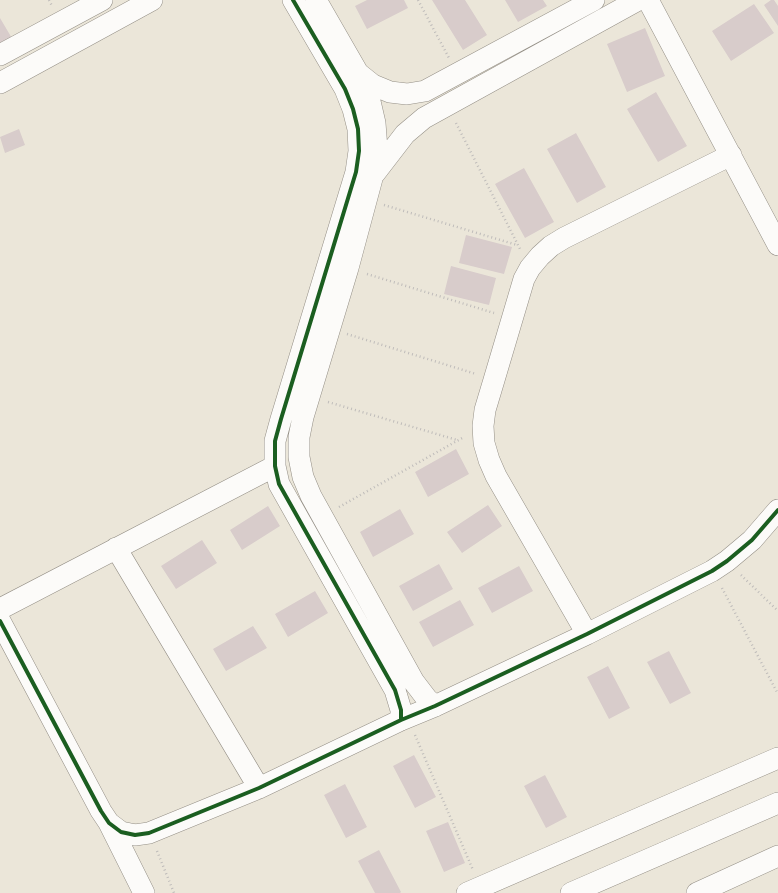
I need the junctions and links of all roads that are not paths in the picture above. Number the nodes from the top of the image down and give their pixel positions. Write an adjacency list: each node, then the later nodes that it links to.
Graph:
1 (102, 0): 8 (street)
2 (152, 0): 10 (street)
3 (293, 0): 14 (street)
4 (316, 0): 9 (street)
5 (594, 0): 9 (street)
6 (638, 0): 12 (street)
7 (648, 0): 11 (street)
8 (0, 56)
9 (358, 73): 12 (street)
10 (0, 83)
11 (731, 155): 13 (street); 19 (street)
12 (373, 175): 20 (street)
13 (778, 246)
14 (275, 466): 16 (street); 21 (street)
15 (778, 510): 19 (street)
16 (116, 548): 17 (street); 23 (street)
17 (0, 609)
18 (0, 621): 25 (street)
19 (587, 634): 20 (street)
20 (435, 706): 21 (street)
21 (404, 719): 23 (street)
22 (778, 758): 27 (street)
23 (259, 788): 25 (street)
24 (778, 803): 29 (street)
25 (109, 823): 28 (street)
26 (778, 856): 30 (street)
27 (474, 890)
28 (144, 893)
29 (571, 893)
30 (698, 893)

